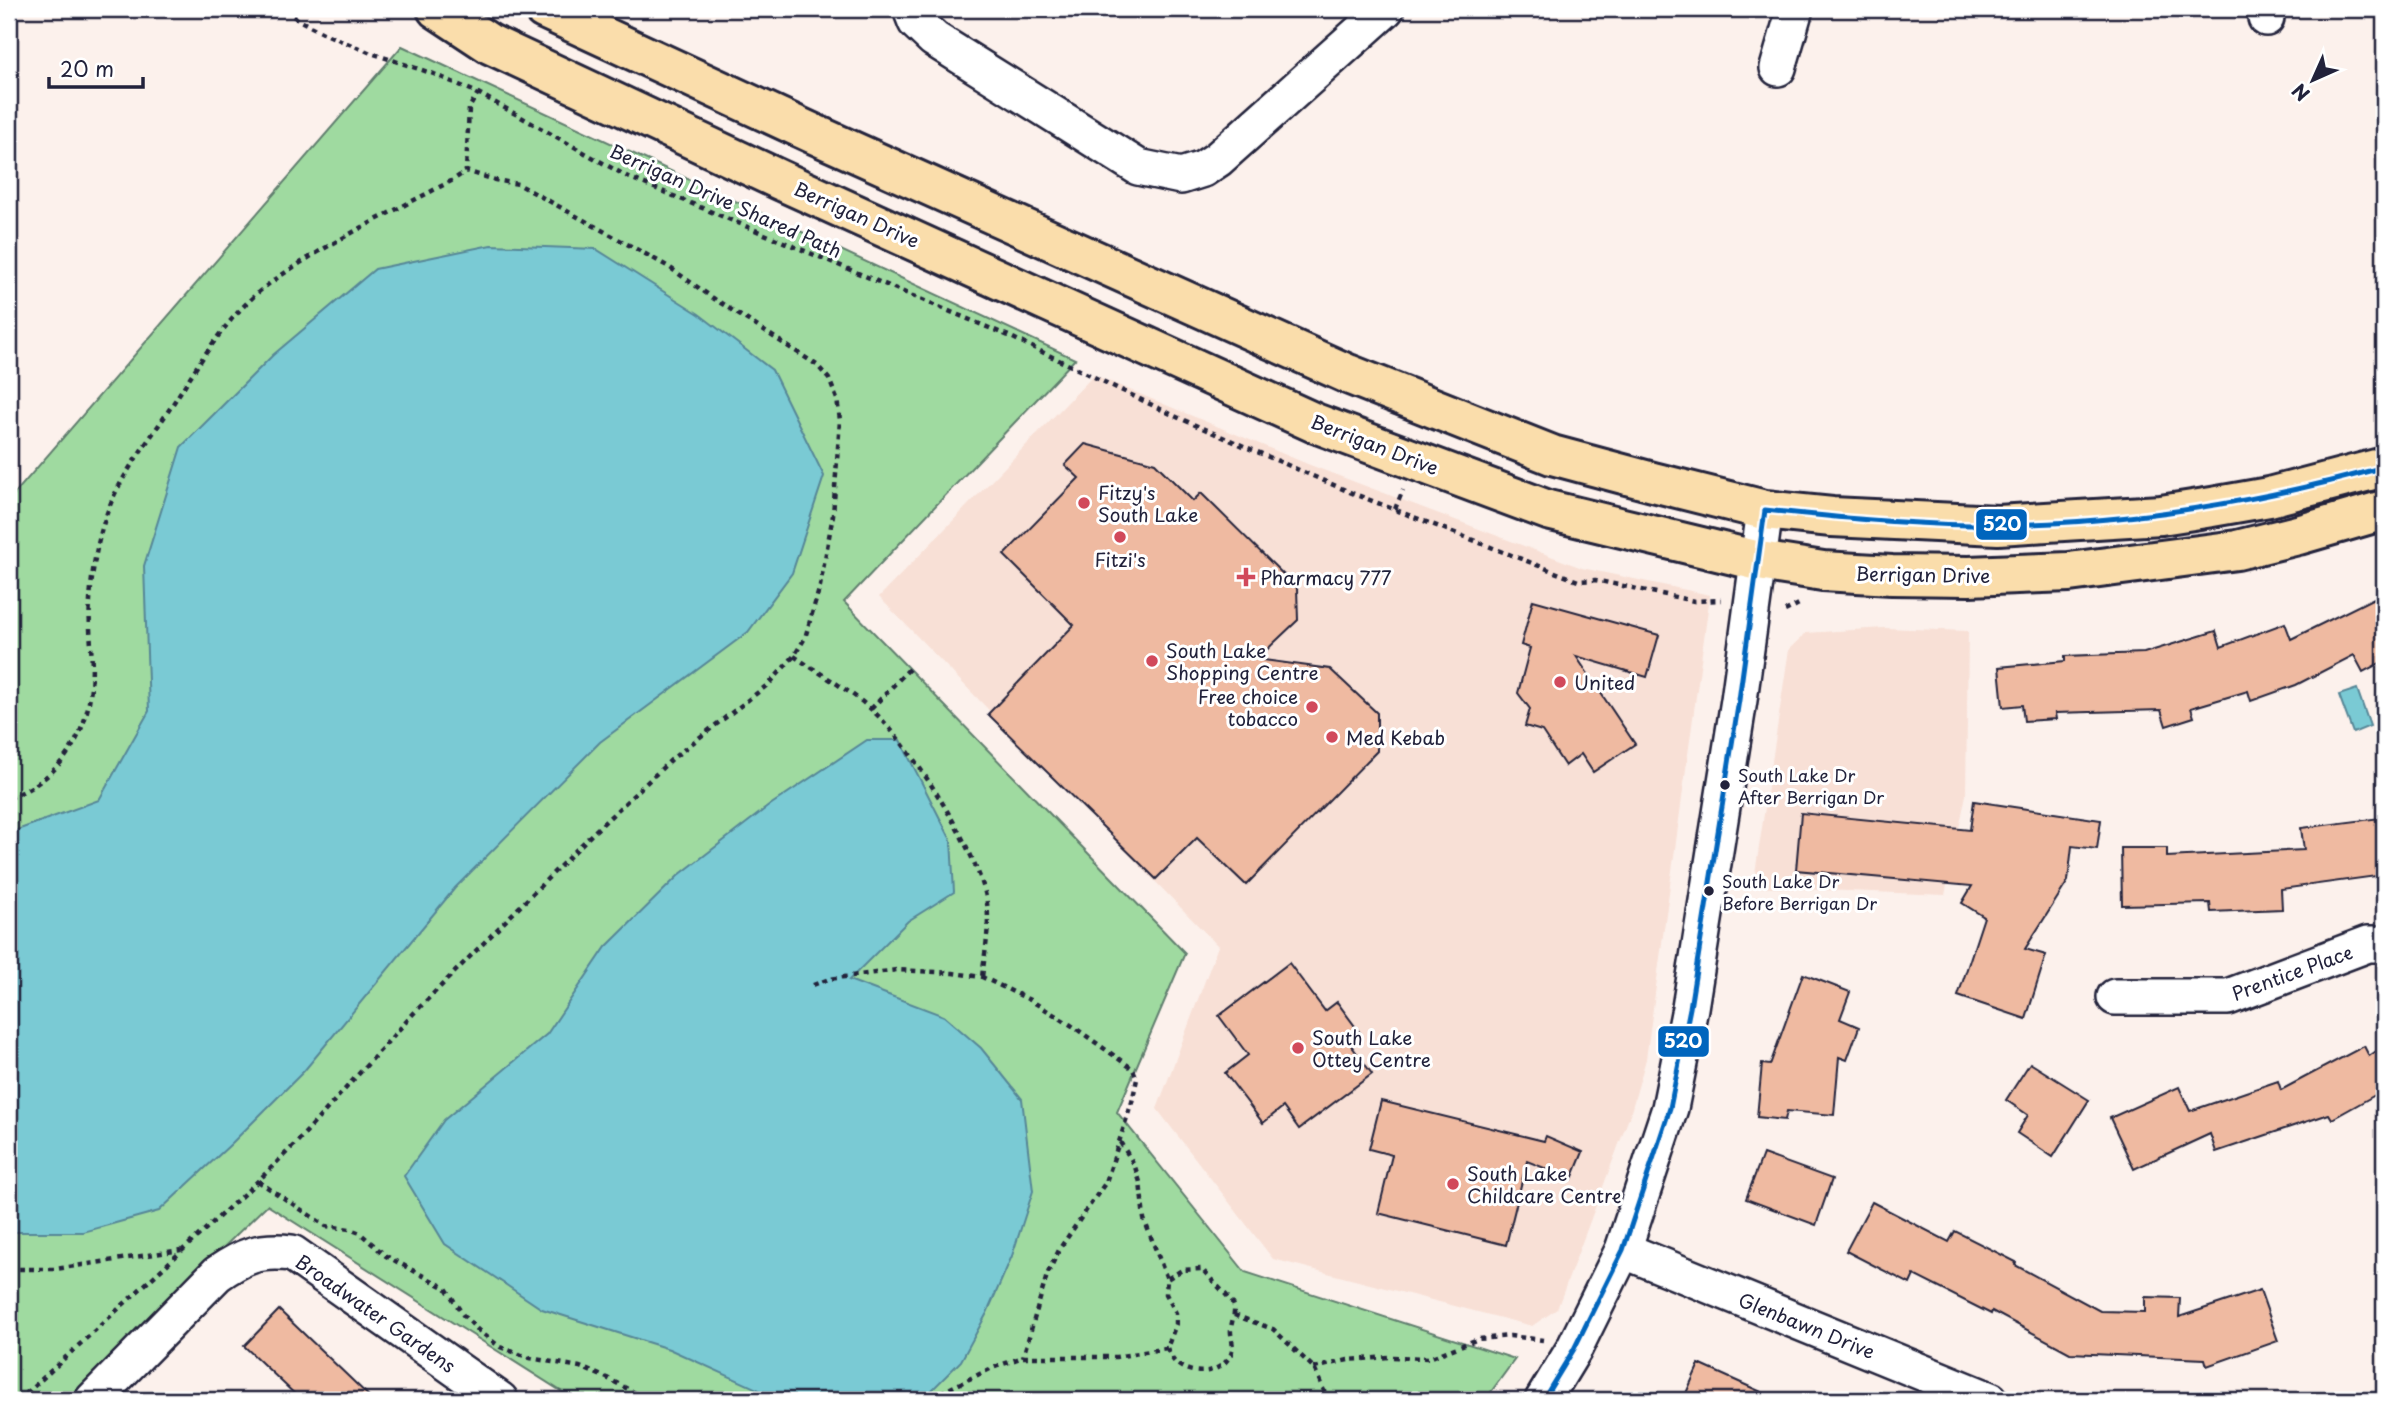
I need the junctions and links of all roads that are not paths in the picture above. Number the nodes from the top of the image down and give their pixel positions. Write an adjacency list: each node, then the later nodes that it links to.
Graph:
1 (437, 9): 8 (main road, Berrigan Drive)
2 (544, 9): 7 (main road)
3 (911, 9): 4 (street)
4 (1386, 9)
5 (1795, 9): 6 (street)
6 (1778, 68)
7 (1172, 294): 8 (main road); 10 (main road)
8 (1149, 346): 12 (main road, Berrigan Drive)
9 (2384, 467): 10 (main road)
10 (1765, 510): 12 (street)
11 (2384, 510): 12 (main road, Berrigan Drive)
12 (1759, 561): 15 (street)
13 (2384, 944): 14 (street, Prentice Place)
14 (2115, 997)
15 (1623, 1250): 18 (street); 19 (street, Glenbawn Drive)
16 (93, 1400): 17 (street, Broadwater Gardens)
17 (500, 1400)
18 (1543, 1400)
19 (1990, 1400)

